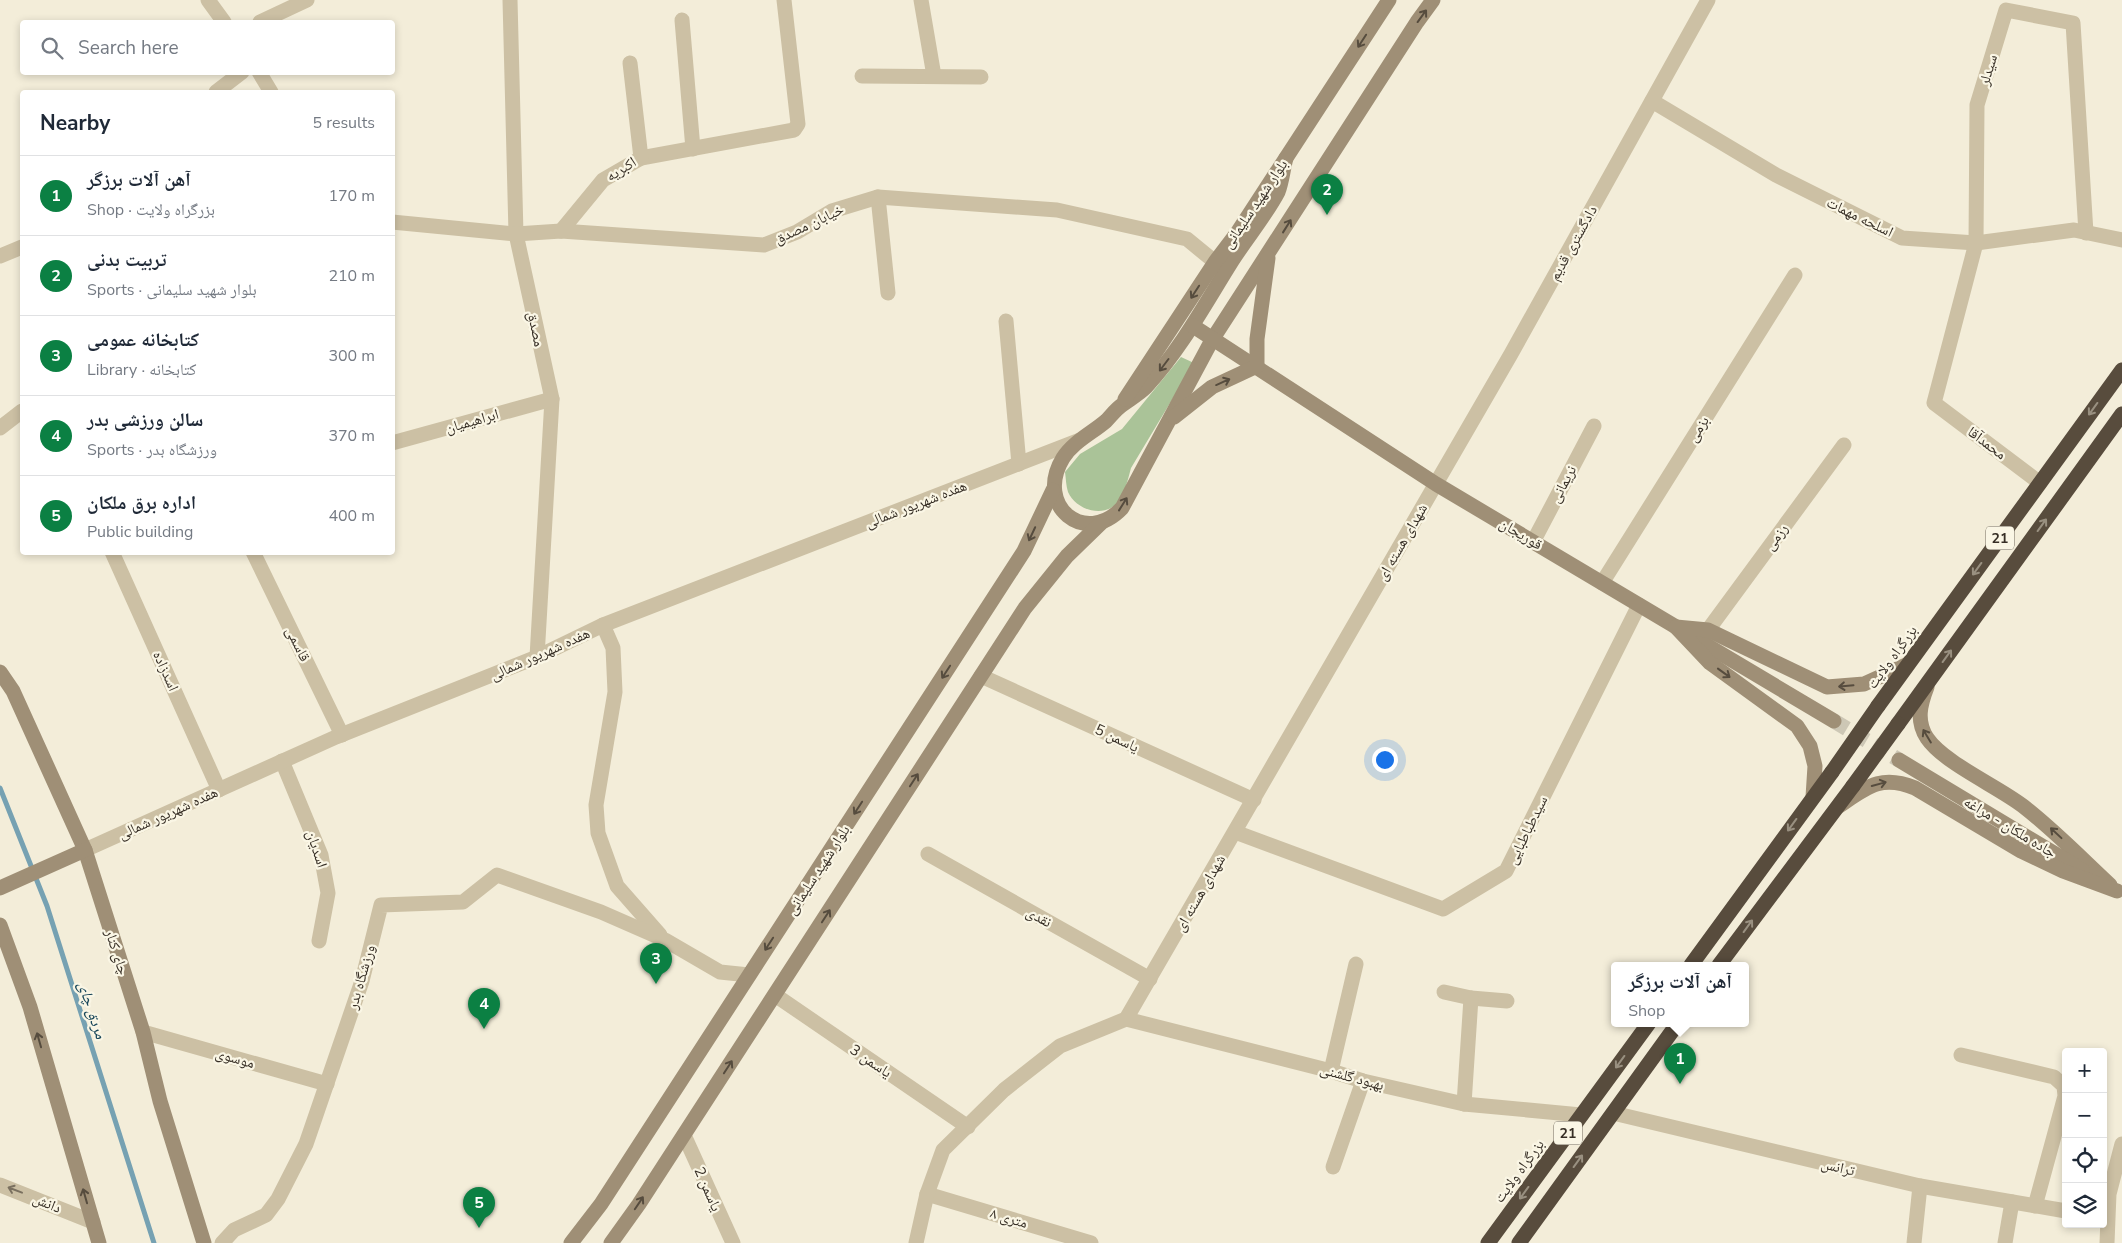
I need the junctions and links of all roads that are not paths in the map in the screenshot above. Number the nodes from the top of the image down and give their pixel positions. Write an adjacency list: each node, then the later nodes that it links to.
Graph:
1 (208, 0): 9 (street)
2 (307, 0): 10 (street)
3 (510, 0): 28 (street, مصدق)
4 (784, 0): 21 (street)
5 (921, 0): 16 (street)
6 (1389, 0): 23 (main road, بلوار شهید سلیمانی, one-way to 23)
7 (1433, 0): 33 (main road, one-way to 7)
8 (1703, 2): 20 (street, دادگستری قدیم)
9 (223, 20)
10 (264, 20)
11 (682, 20): 21 (street)
12 (630, 63): 22 (street, اکبریه)
13 (238, 75): 18 (street)
14 (261, 75): 19 (street)
15 (862, 76): 16 (street)
16 (934, 76): 17 (street)
17 (981, 77)
18 (219, 90)
19 (271, 90)
20 (1652, 101): 30 (street, اسلحه مهمات); 55 (street, دادگستری قدیم)
21 (693, 149): 22 (street)
22 (641, 158): 26 (street, اکبریه)
23 (1286, 158): 34 (main road, بلوار شهید سلیمانی); 38 (main road)
24 (878, 197): 26 (street, خیابان مصدق); 34 (street, خیابان مصدق); 36 (street)
25 (395, 222): 28 (street, خیابان مصدق)
26 (561, 232): 28 (street, خیابان مصدق)
27 (2086, 233): 29 (street, اسلحه مهمات); 30 (street, اسلحه مهمات); 30 (street, سیدلر)
28 (516, 234): 42 (street, مصدق)
29 (2122, 240)
30 (1976, 243): 43 (street, سیدلر)
31 (20, 248): 32 (street)
32 (0, 256)
33 (1268, 256): 39 (main road); 40 (main road)
34 (1215, 262): 44 (main road, بلوار شهید سلیمانی, one-way to 44)
35 (1795, 274): 61 (street, بزمی)
36 (888, 292)
37 (1006, 321): 53 (street)
38 (1193, 326): 39 (main road, قوریجان); 44 (main road, one-way to 44)
39 (1212, 340): 40 (main road, قوریجان); 47 (main road, بلوار شهید سلیمانی)
40 (1257, 366): 47 (main road, one-way to 40); 55 (main road, قوریجان)
41 (2122, 370): 54 (highway, بزرگراه ولایت / 21, one-way to 54)
42 (552, 399): 51 (street, ابراهیمیان); 66 (street, مصدق)
43 (1934, 403): 54 (street, محمدآقا)
44 (1120, 406): 50 (main road, بلوار شهید سلیمانی)
45 (20, 413): 49 (street)
46 (2122, 414): 70 (highway, 21, one-way to 46)
47 (1169, 421): 57 (main road, بلوار شهید سلیمانی, one-way to 47)
48 (1594, 426): 58 (street, نریمانی)
49 (0, 428)
50 (1082, 439): 53 (street, هفده شهریور شمالی); 56 (main road, بلوار شهید سلیمانی)
51 (395, 442)
52 (1844, 444): 65 (street, رزمی)
53 (1019, 464): 63 (street, هفده شهریور شمالی)
54 (2040, 483): 67 (highway, بزرگراه ولایت / 21, one-way to 67)
55 (1436, 484): 58 (main road, قوریجان); 77 (street, شهدای هسته ای)
56 (1053, 490): 57 (main road); 90 (main road, بلوار شهید سلیمانی, one-way to 90)
57 (1102, 522): 69 (main road, بلوار شهید سلیمانی)
58 (1533, 542): 61 (main road, قوریجان)
59 (113, 555): 75 (street, اسدزاده)
60 (254, 555): 72 (street, قاسمی)
61 (1602, 583): 62 (main road, قوریجان)
62 (1639, 605): 64 (main road, قوریجان); 79 (street, سیدطباطبایی)
63 (603, 625): 66 (street, هفده شهریور شمالی); 85 (street)
64 (1676, 627): 65 (main road); 71 (main road, قوریجان); 76 (main road, one-way to 76)
65 (1708, 630): 67 (main road, one-way to 65)
66 (537, 657): 72 (street, هفده شهریور شمالی)
67 (1908, 664): 76 (highway, بزرگراه ولایت / 21, bridge)
68 (0, 672): 80 (main road, چای کنار)
69 (981, 676): 77 (street, یاسمن 5); 93 (main road, بلوار شهید سلیمانی, one-way to 69)
70 (1929, 682): 78 (highway, 21, bridge); 83 (main road, one-way to 70)
71 (1834, 721)
72 (342, 735): 74 (street, هفده شهریور شمالی)
73 (1899, 760): 83 (main road, جاده ملکان - مراغه)
74 (282, 761): 75 (street, هفده شهریور شمالی); 86 (street, اسدیان)
75 (219, 790): 80 (street, هفده شهریور شمالی)
76 (1813, 797): 87 (highway, بزرگراه ولایت / 21, one-way to 87)
77 (1254, 800): 79 (street, شهدای هسته ای)
78 (1837, 808): 83 (main road, one-way to 83); 88 (highway, 21, one-way to 78)
79 (1235, 832): 91 (street, شهدای هسته ای)
80 (85, 850): 82 (main road, هفده شهریور شمالی); 99 (main road, چای کنار)
81 (928, 854): 91 (street, نقدی)
82 (2, 887)
83 (2119, 892)
84 (0, 925): 118 (main road, one-way to 84)
85 (665, 940): 90 (street); 103 (street, ورزشگاه بدر)
86 (319, 941)
87 (1692, 962)
88 (1721, 962)
89 (1356, 964): 101 (street)
90 (749, 975): 122 (main road, بلوار شهید سلیمانی)
91 (1150, 979): 96 (street, شهدای هسته ای)
92 (1444, 992): 94 (street)
93 (774, 995): 107 (street, یاسمن 3); 108 (main road, بلوار شهید سلیمانی, one-way to 93)
94 (1471, 998): 95 (street); 104 (street)
95 (1507, 1001)
96 (1126, 1019): 101 (street, بهبود گلشنی); 107 (street)
97 (1646, 1027): 106 (highway, بزرگراه ولایت / 21, one-way to 106)
98 (1675, 1027): 105 (highway, 21)
99 (143, 1032): 103 (street, موسوی); 120 (main road, چای کنار)
100 (1961, 1055): 115 (street)
101 (1332, 1071): 102 (street, بهبود گلشنی)
102 (1363, 1081): 104 (street, بهبود گلشنی); 110 (street)
103 (327, 1084): 121 (street, ورزشگاه بدر)
104 (1464, 1104): 106 (street, بهبود گلشنی)
105 (1613, 1113): 112 (street, ترانس); 128 (highway, 21, one-way to 105)
106 (1581, 1115): 127 (highway, بزرگراه ولایت / 21, one-way to 127)
107 (968, 1127): 113 (street)
108 (684, 1135): 123 (main road, بلوار شهید سلیمانی, one-way to 108); 124 (street, یاسمن 2)
109 (2122, 1144): 117 (street)
110 (1333, 1167)
111 (0, 1185): 118 (street, دانش, one-way to 111)
112 (1920, 1186): 114 (street, ترانس); 129 (street)
113 (927, 1194): 125 (street); 126 (street, ۸ متری)
114 (2012, 1202): 115 (street, ترانس); 130 (street)
115 (2035, 1206): 116 (street, ترانس)
116 (2062, 1210)
117 (2111, 1218): 131 (street)
118 (93, 1222): 119 (main road)
119 (99, 1243)
120 (204, 1243)
121 (222, 1243)
122 (571, 1243)
123 (611, 1243)
124 (733, 1243)
125 (916, 1243)
126 (1091, 1243)
127 (1488, 1243)
128 (1519, 1243)
129 (1914, 1243)
130 (2005, 1243)
131 (2107, 1243)

